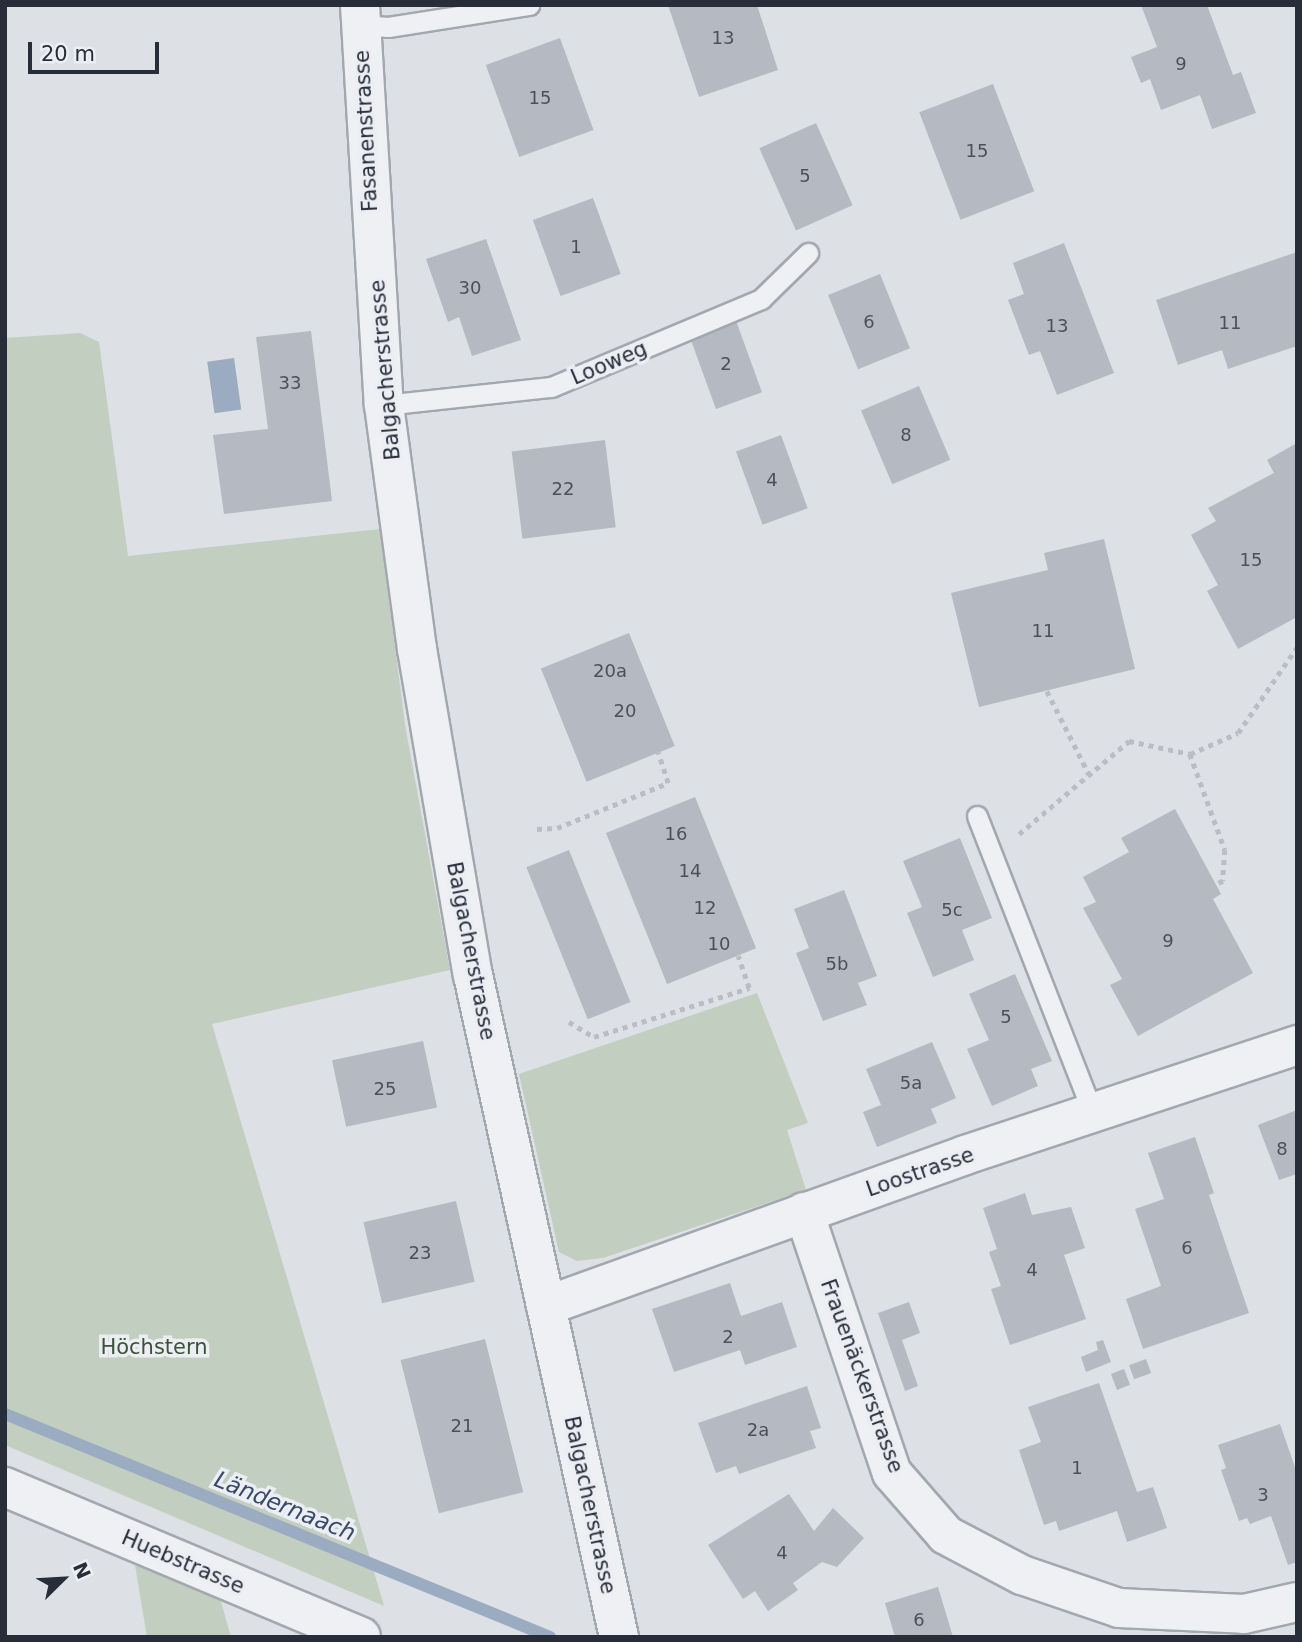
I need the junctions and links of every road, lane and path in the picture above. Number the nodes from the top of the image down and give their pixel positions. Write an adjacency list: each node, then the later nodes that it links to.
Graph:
1 (529, 5): 2 (lane)
2 (360, 15): 4 (street, Fasanenstrasse)
3 (807, 253): 5 (lane, Looweg)
4 (372, 258): 5 (street, Balgacherstrasse)
5 (384, 405): 20 (street, Balgacherstrasse)
6 (1297, 647): 9 (path)
7 (1047, 691): 10 (path)
8 (658, 753): 12 (path)
9 (1190, 754): 10 (path); 14 (path)
10 (1089, 774): 13 (path)
11 (977, 816): 13 (lane)
12 (537, 829)
13 (994, 855): 18 (lane)
14 (1216, 885)
15 (738, 956): 16 (path)
16 (569, 1022)
17 (1297, 1045): 18 (street, Loostrasse)
18 (1093, 1113): 19 (street, Loostrasse)
19 (804, 1212): 20 (street, Loostrasse); 22 (street, Frauenäckerstrasse)
20 (546, 1306): 23 (street, Balgacherstrasse)
21 (5, 1487): 24 (street, Huebstrasse)
22 (1297, 1602)
23 (617, 1629)
24 (361, 1637)

